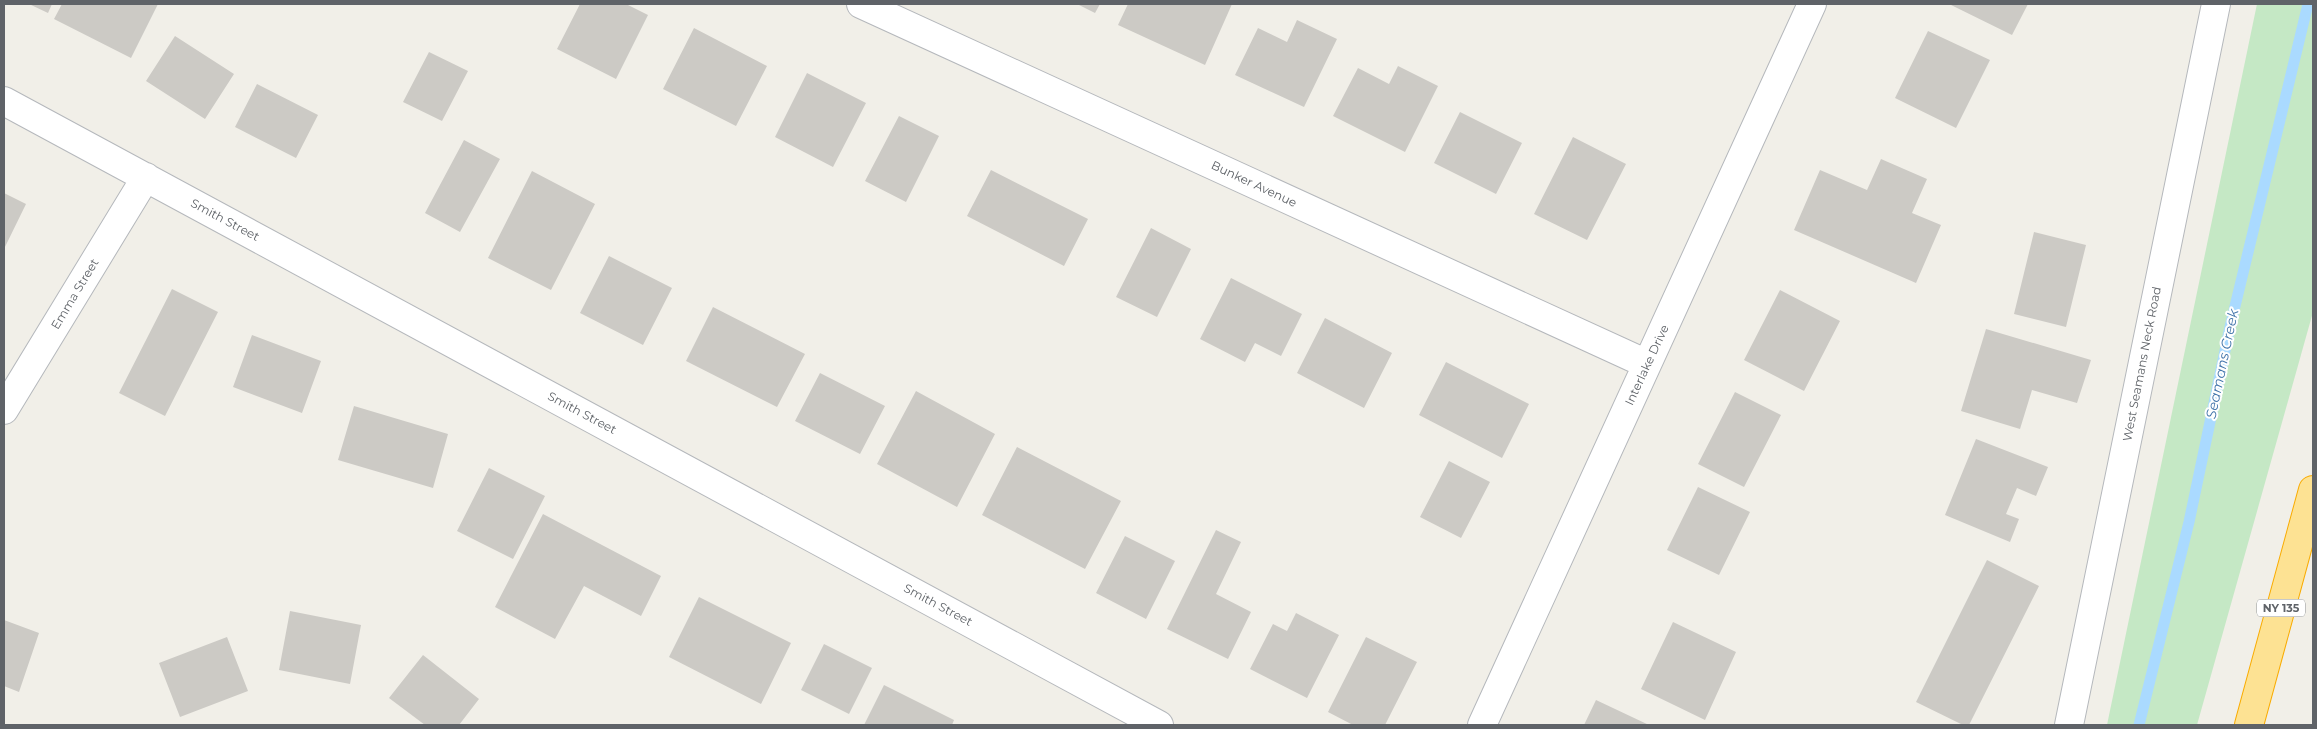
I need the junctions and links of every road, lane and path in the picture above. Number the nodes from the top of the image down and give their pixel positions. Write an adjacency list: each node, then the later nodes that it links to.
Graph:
1 (861, 4): 6 (street, Bunker Avenue)
2 (1812, 4): 6 (street, Interlake Drive)
3 (2216, 4): 11 (street, West Seamans Neck Road)
4 (4, 101): 5 (street, Smith Street)
5 (146, 177): 7 (street, Emma Street); 9 (street, Smith Street)
6 (1647, 364): 10 (street, Interlake Drive)
7 (4, 410)
8 (2313, 490): 12 (highway, NY 135)
9 (1159, 725)
10 (1482, 725)
11 (2069, 725)
12 (2249, 725)

